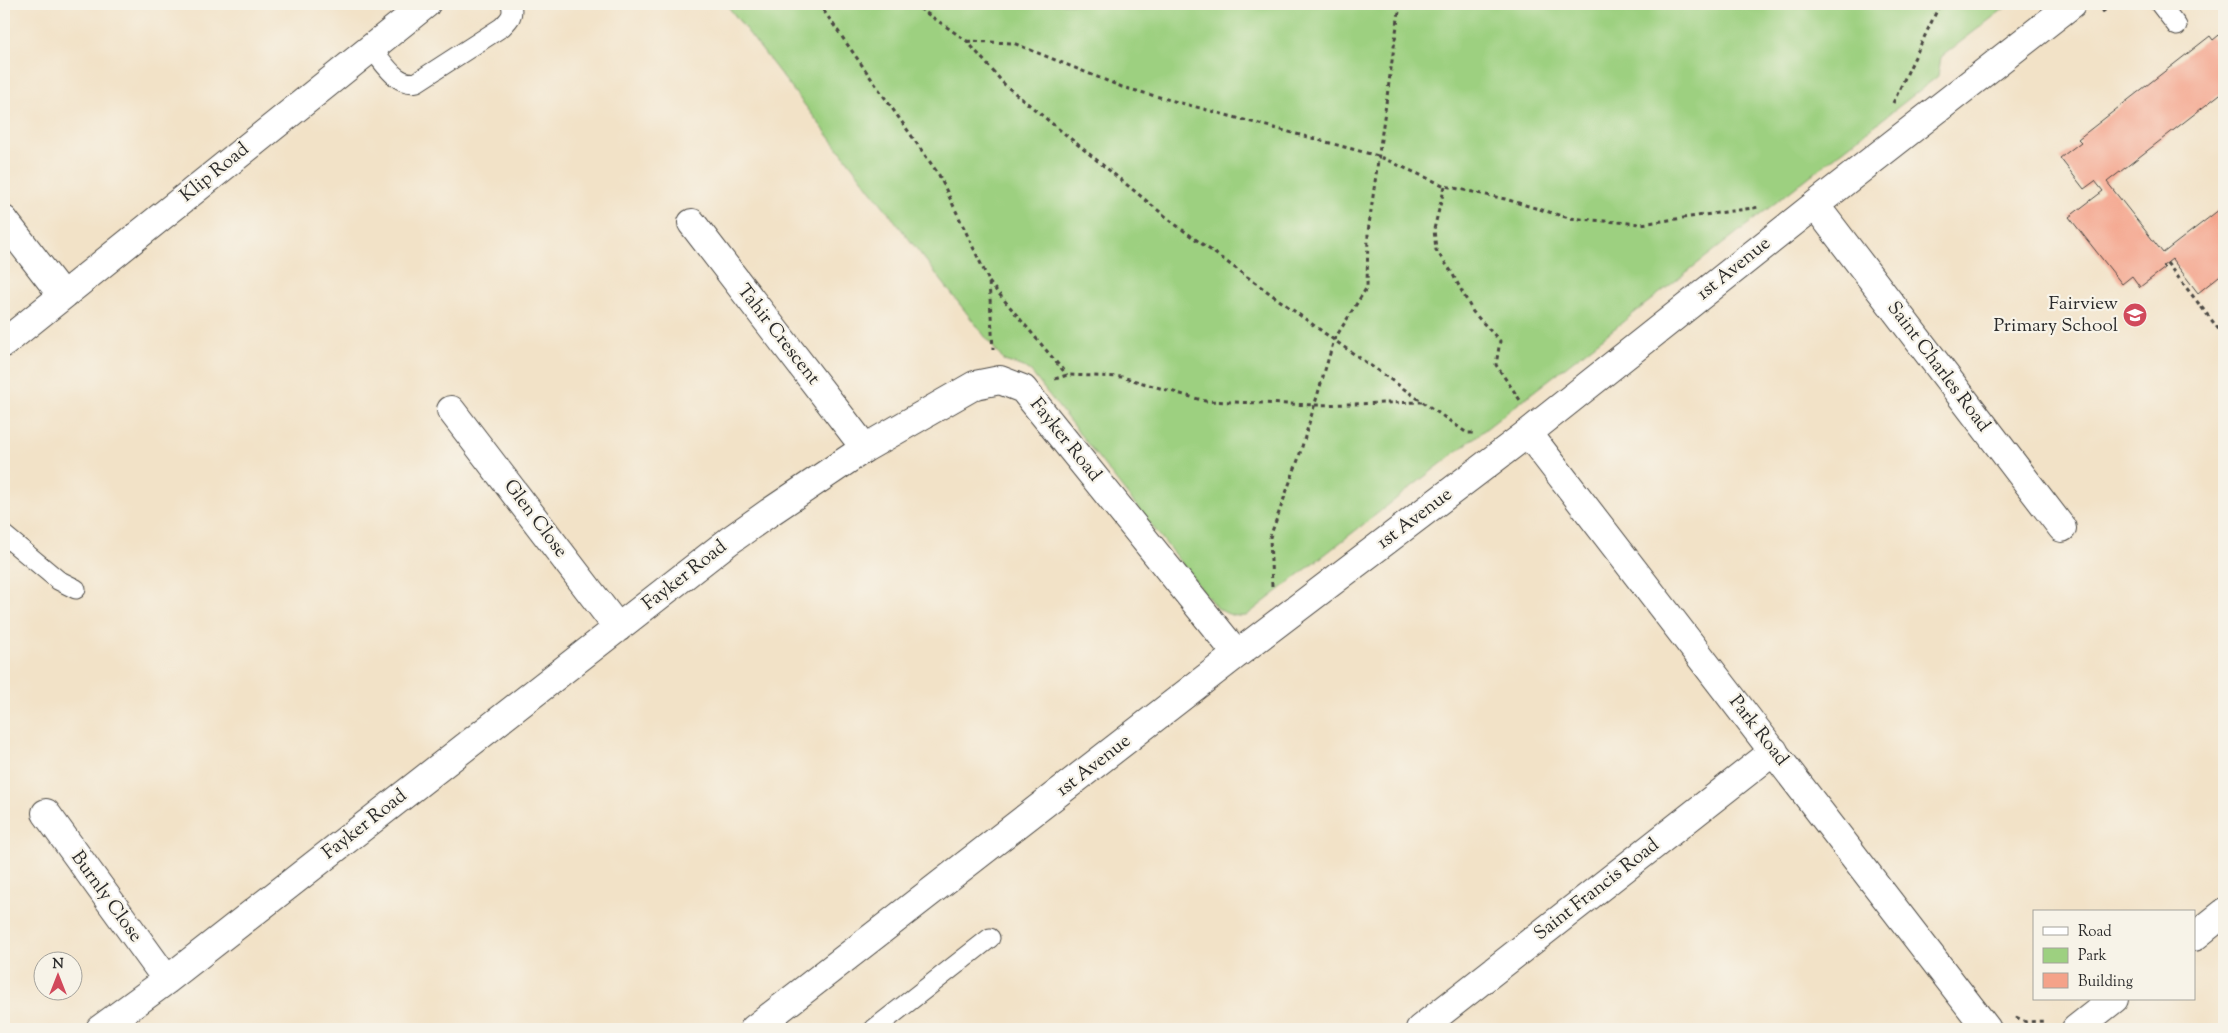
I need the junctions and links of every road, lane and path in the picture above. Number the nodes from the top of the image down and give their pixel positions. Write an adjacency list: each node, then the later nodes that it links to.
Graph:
1 (426, 4): 11 (street, Klip Road)
2 (511, 4): 11 (lane)
3 (819, 4): 19 (path)
4 (913, 4): 10 (path)
5 (1400, 4): 13 (path)
6 (1940, 4): 12 (path)
7 (2072, 4): 15 (street, 1st Avenue)
8 (2160, 4): 9 (lane)
9 (2177, 26)
10 (967, 41): 13 (path); 22 (path)
11 (372, 48): 20 (street, Klip Road)
12 (1891, 107)
13 (1378, 156): 14 (path); 22 (path)
14 (1445, 186): 15 (path); 30 (path)
15 (1815, 205): 30 (street, 1st Avenue); 32 (street, Saint Charles Road)
16 (4, 220): 20 (street)
17 (692, 223): 31 (street, Tahir Crescent)
18 (2167, 263): 21 (path)
19 (989, 281): 24 (path); 25 (path)
20 (62, 295): 23 (street, Klip Road)
21 (2224, 336)
22 (1334, 340): 26 (path); 27 (path)
23 (4, 343)
24 (1067, 375): 25 (path); 27 (path)
25 (1012, 384): 31 (street, Fayker Road); 37 (street, Fayker Road)
26 (1423, 402): 27 (path); 29 (path)
27 (1315, 405): 35 (path)
28 (451, 410): 36 (street, Glen Close)
29 (1476, 433)
30 (1528, 433): 35 (street, 1st Avenue); 38 (street, Park Road)
31 (865, 448): 36 (street, Fayker Road)
32 (2062, 528)
33 (4, 535): 34 (lane)
34 (76, 589)
35 (1291, 613): 37 (street, 1st Avenue)
36 (618, 628): 43 (street, Fayker Road)
37 (1237, 654): 46 (street, 1st Avenue)
38 (1774, 751): 48 (street, Saint Francis Road); 49 (street, Park Road)
39 (46, 813): 43 (street, Burnly Close)
40 (2224, 914): 41 (street)
41 (2196, 935)
42 (990, 938): 47 (lane)
43 (167, 980): 45 (street, Fayker Road)
44 (2113, 1000): 50 (street)
45 (100, 1029)
46 (754, 1029)
47 (874, 1029)
48 (1420, 1029)
49 (1986, 1029)
50 (2076, 1029)

